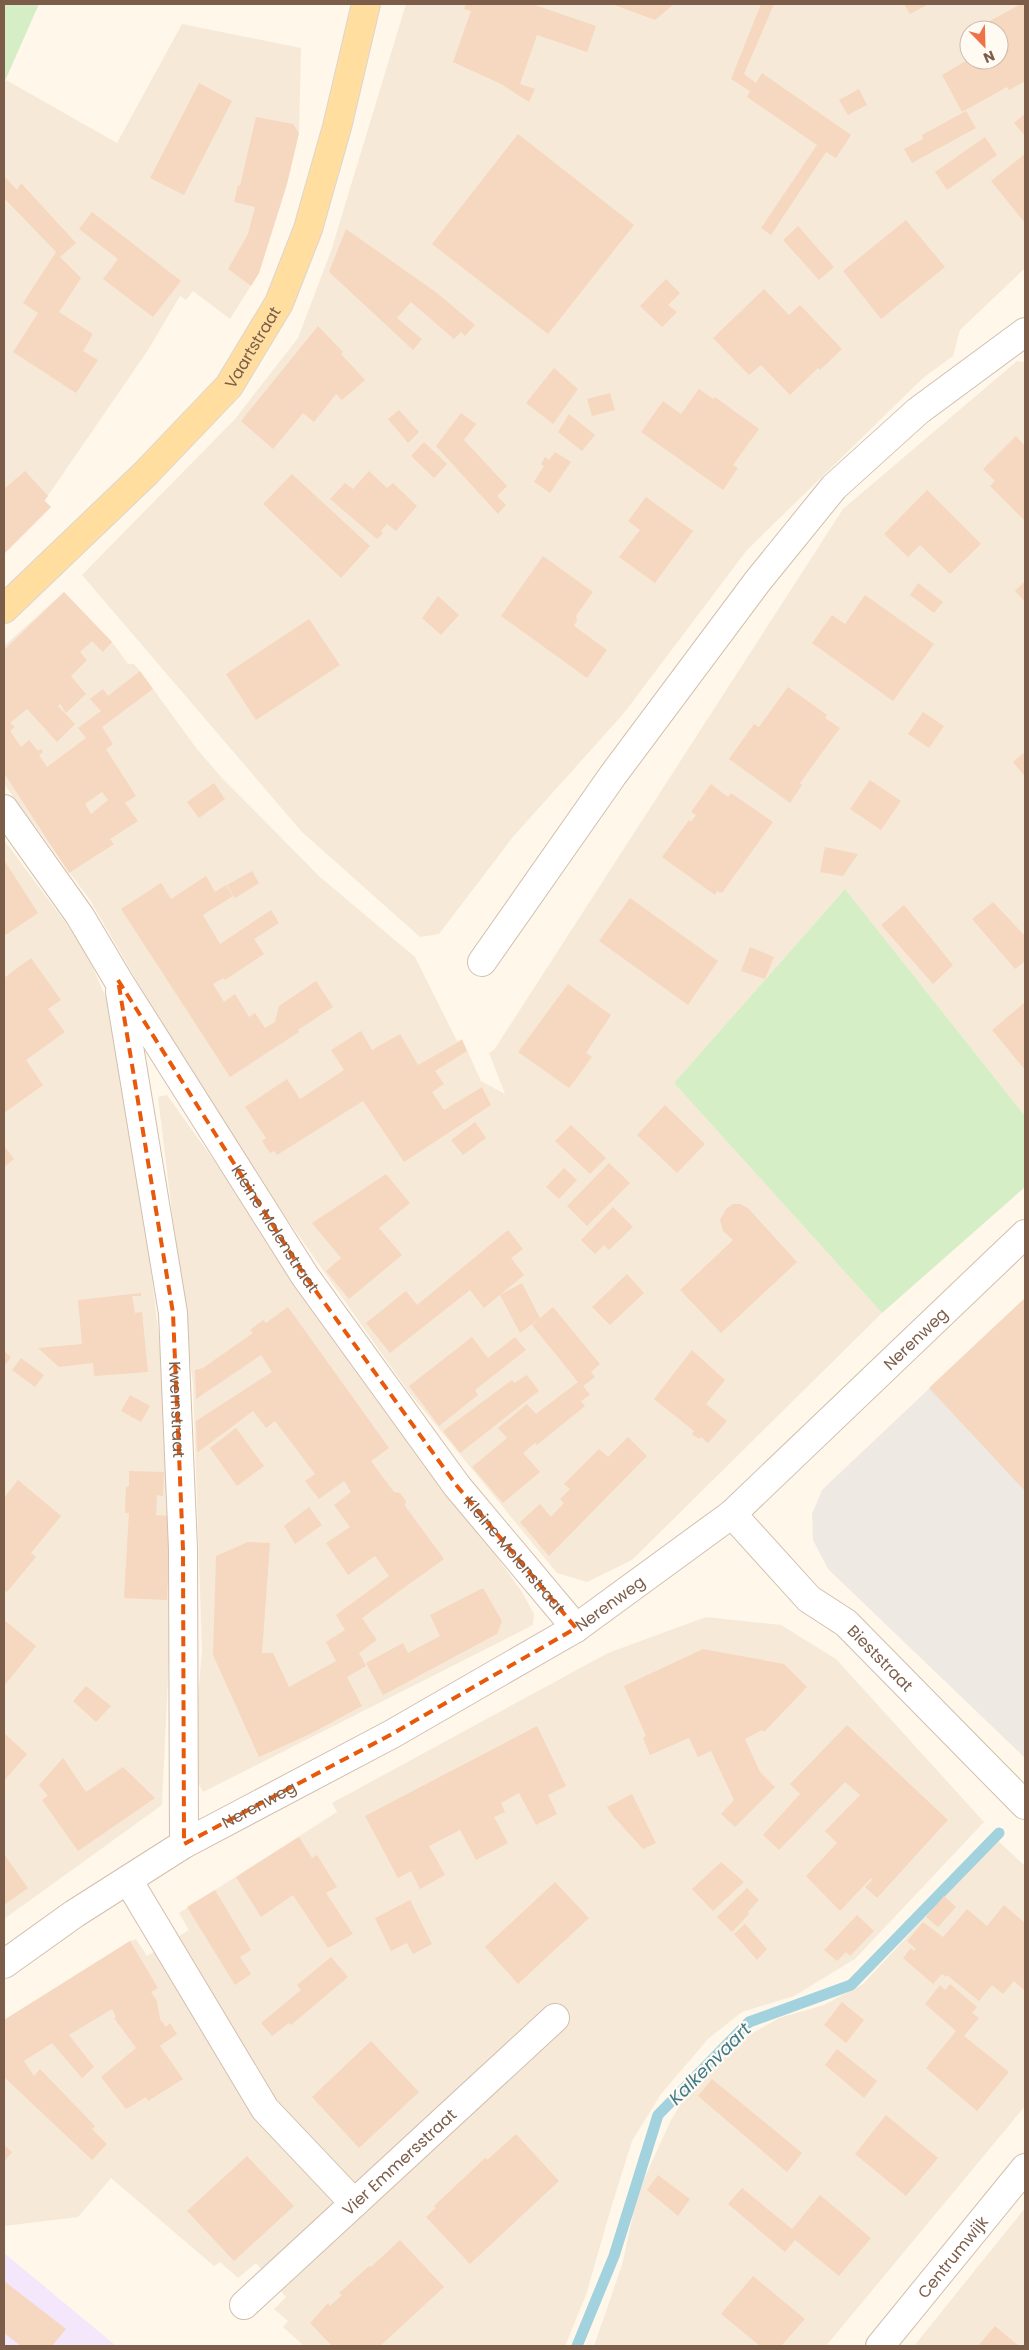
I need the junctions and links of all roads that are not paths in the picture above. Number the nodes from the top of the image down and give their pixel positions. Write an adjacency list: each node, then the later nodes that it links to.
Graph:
1 (366, 4): 3 (main road, Vaartstraat)
2 (1025, 332): 5 (street)
3 (4, 609)
4 (4, 809): 6 (street, Kleine Molenstraat)
5 (482, 962)
6 (118, 980): 9 (street, Kleine Molenstraat); 11 (street, Kwernstraat)
7 (1025, 1234): 8 (street, Nerenweg)
8 (732, 1514): 9 (street, Nerenweg); 10 (street, Bieststraat)
9 (576, 1628): 11 (street, Nerenweg)
10 (1025, 1804)
11 (184, 1844): 12 (street, Nerenweg)
12 (128, 1880): 13 (street, Nerenweg); 16 (street)
13 (4, 1964)
14 (556, 2018): 16 (street, Vier Emmersstraat)
15 (1025, 2168): 18 (street, Centrumwijk)
16 (354, 2203): 17 (street, Vier Emmersstraat)
17 (244, 2305)
18 (880, 2346)

